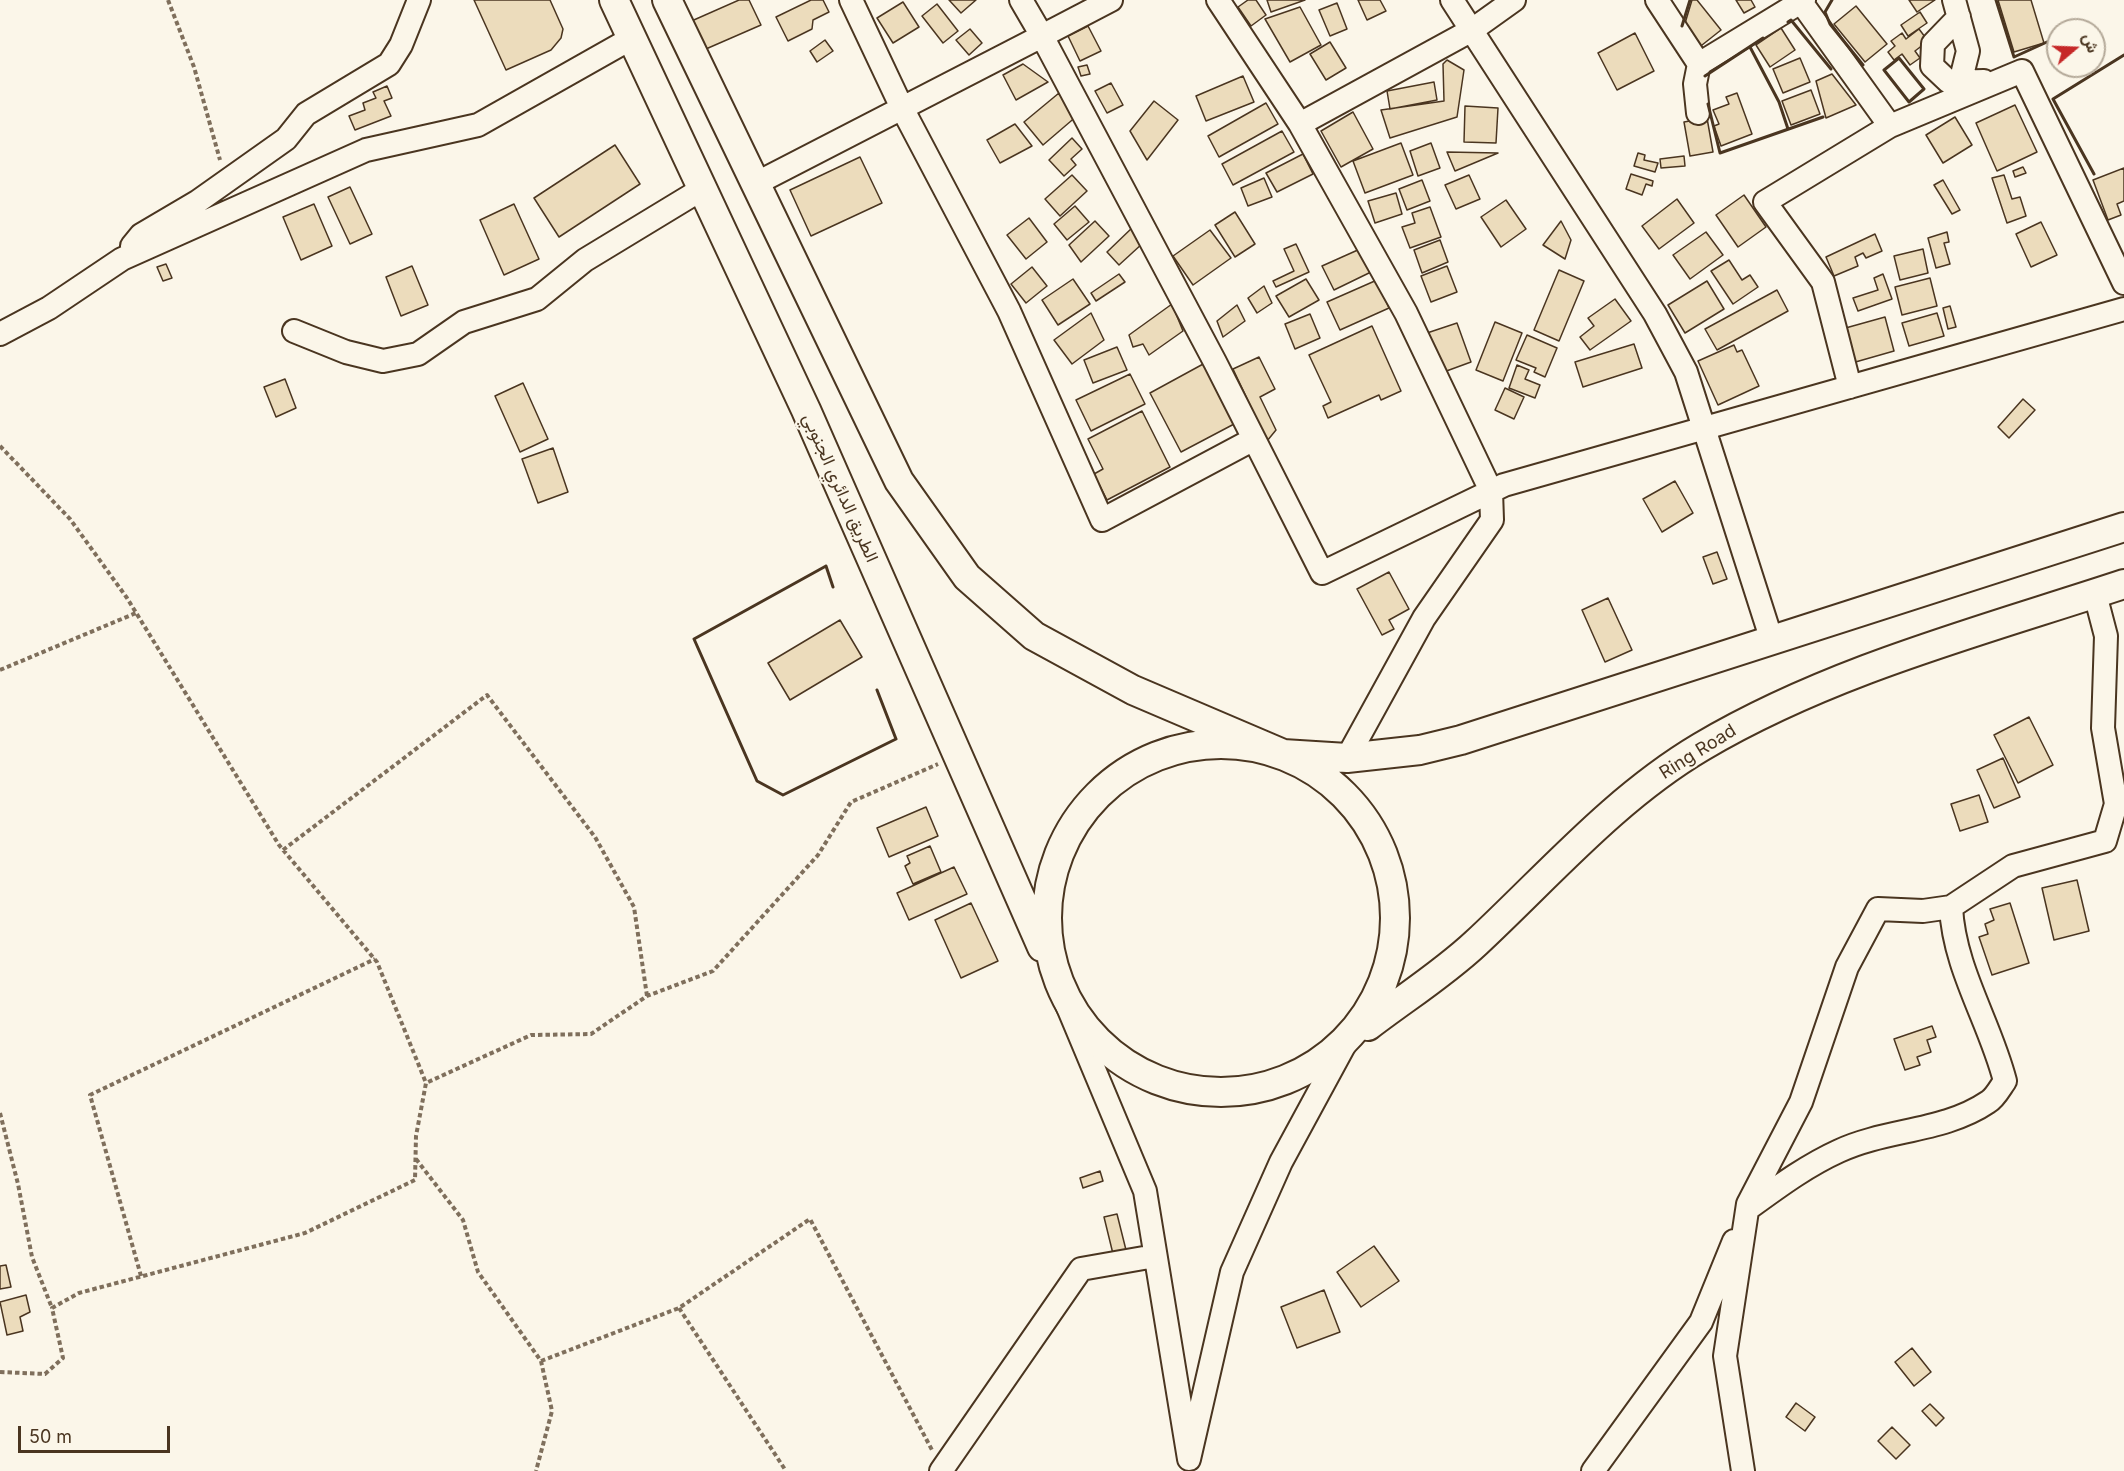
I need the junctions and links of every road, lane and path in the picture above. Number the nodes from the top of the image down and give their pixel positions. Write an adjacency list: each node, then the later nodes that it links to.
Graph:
1 (168, 0): 23 (path)
2 (419, 0): 23 (street)
3 (614, 0): 16 (main road, الطريق الدائري الجنوبي)
4 (667, 0): 24 (main road)
5 (851, 0): 19 (street)
6 (1021, 0): 15 (street)
7 (1111, 0): 15 (street)
8 (1218, 0): 21 (street)
9 (1452, 0): 14 (street)
10 (1515, 0): 14 (street)
11 (1657, 0): 17 (street)
12 (1802, 1): 17 (street); 22 (street)
13 (1956, 8): 18 (street); 18 (street)
14 (1472, 30): 21 (street); 32 (street)
15 (1042, 36): 19 (street); 33 (street)
16 (632, 38): 25 (main road, الطريق الدائري الجنوبي); 26 (street)
17 (1699, 64): 20 (street)
18 (1958, 91): 22 (street); 27 (street)
19 (902, 108): 24 (street); 33 (street)
20 (1698, 113)
21 (1300, 124): 35 (street)
22 (1890, 126): 31 (street)
23 (224, 181): 26 (street)
24 (755, 184): 42 (main road)
25 (702, 189): 29 (street); 43 (main road, الطريق الدائري الجنوبي)
26 (122, 259): 30 (street)
27 (2124, 283)
28 (2124, 309): 31 (street)
29 (294, 331)
30 (0, 334)
31 (1850, 387): 32 (street)
32 (1706, 429): 35 (street); 40 (street)
33 (1254, 439): 35 (street)
34 (0, 446): 39 (path)
35 (1491, 491): 44 (street)
36 (2124, 527): 40 (main road)
37 (2124, 584): 38 (main road, Ring Road)
38 (2095, 594): 46 (street); 50 (main road, Ring Road)
39 (136, 613): 41 (path); 45 (path)
40 (1772, 641): 44 (main road)
41 (0, 670)
42 (1283, 754): 44 (main road); 48 (main road); 50 (main road)
43 (958, 755): 48 (main road, الطريق الدائري الجنوبي); 49 (path)
44 (1347, 758)
45 (283, 850): 47 (path); 49 (path)
46 (1951, 907): 54 (street); 54 (street)
47 (375, 959): 51 (path); 56 (path)
48 (1057, 981): 50 (main road, Ring Road); 55 (street)
49 (647, 996): 51 (path)
50 (1344, 1044): 61 (street)
51 (426, 1083): 53 (path)
52 (0, 1113): 57 (path)
53 (416, 1158): 56 (path); 59 (path)
54 (1748, 1207): 65 (street); 66 (street)
55 (1155, 1256): 61 (street); 62 (street)
56 (141, 1276): 57 (path)
57 (52, 1308): 60 (path)
58 (680, 1308): 59 (path); 62 (path); 64 (path)
59 (541, 1361): 63 (path)
60 (0, 1372)
61 (1188, 1465)
62 (942, 1470)
63 (536, 1471)
64 (786, 1471)
65 (1593, 1471)
66 (1743, 1471)

